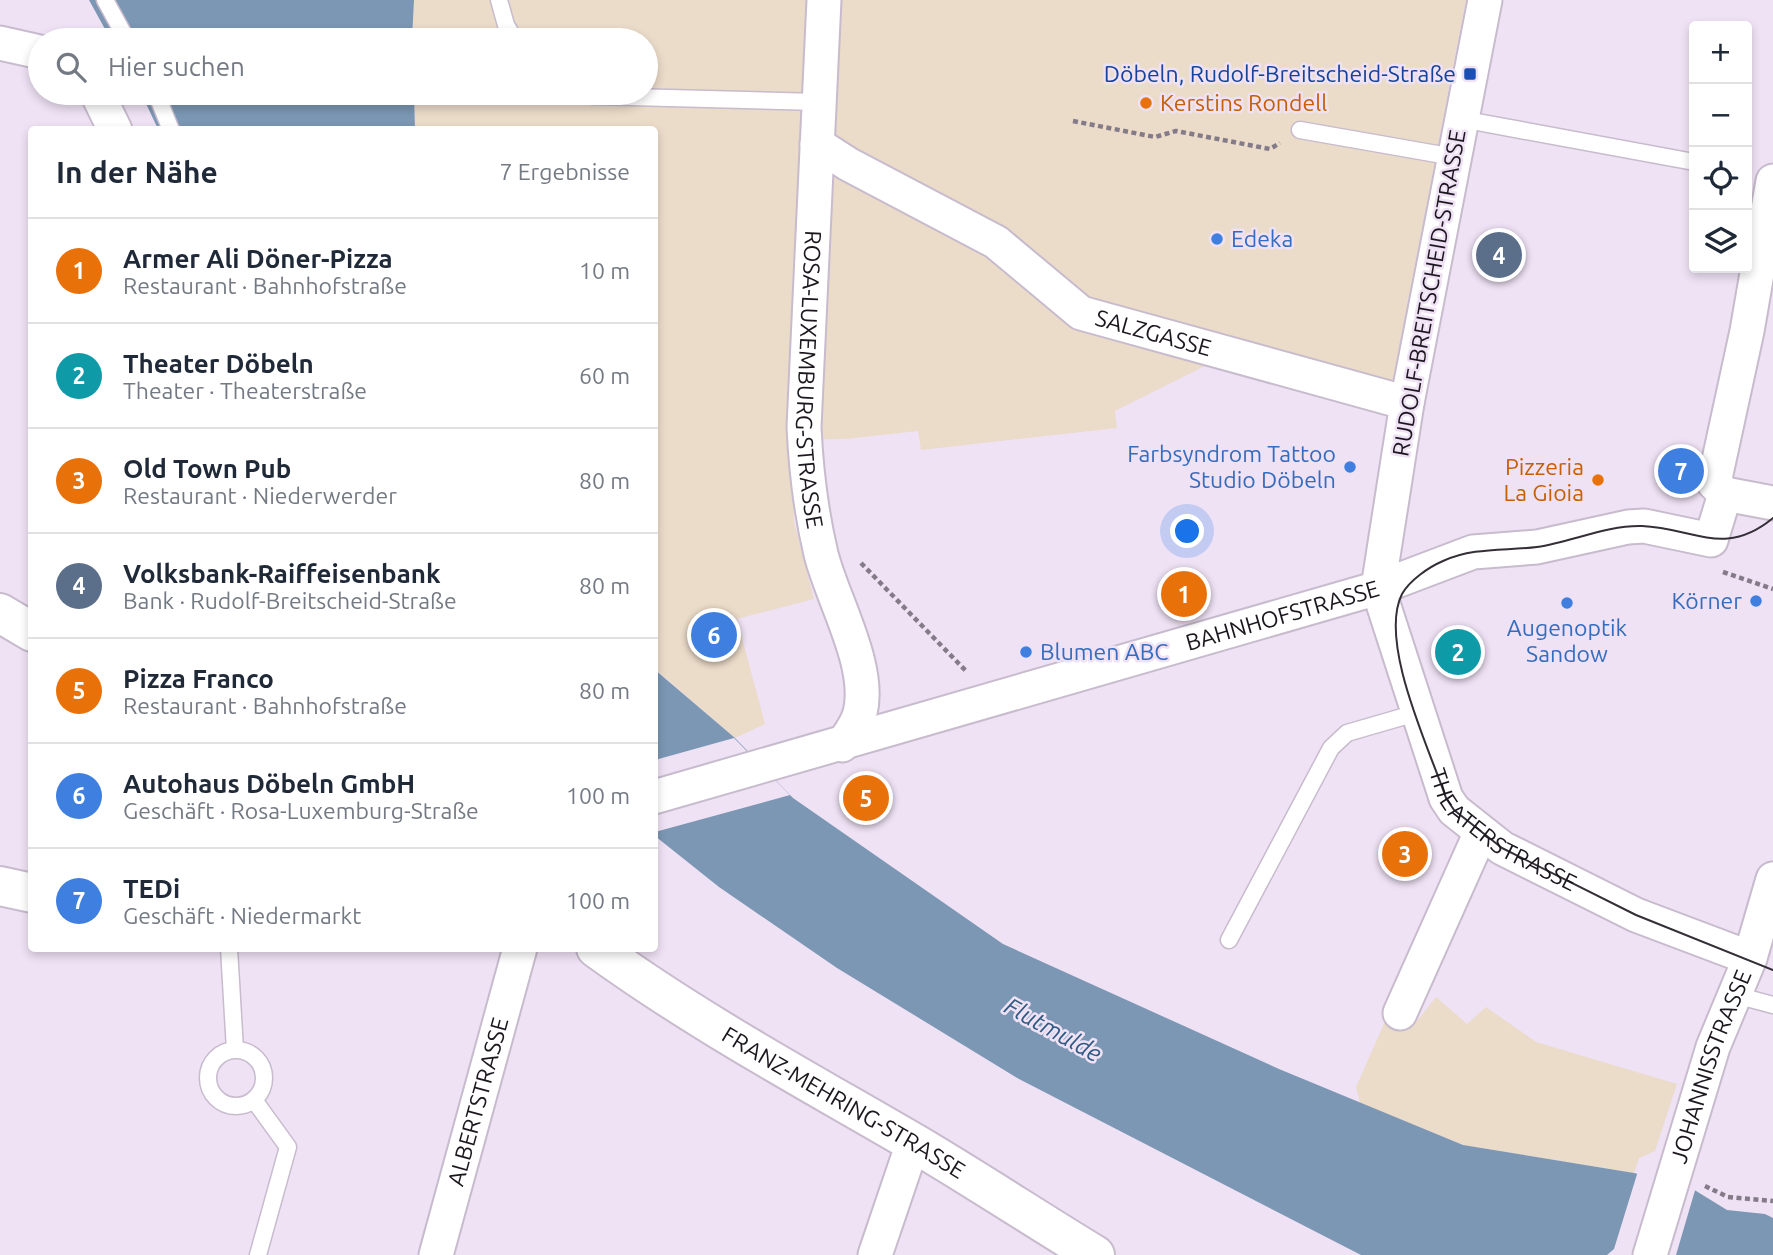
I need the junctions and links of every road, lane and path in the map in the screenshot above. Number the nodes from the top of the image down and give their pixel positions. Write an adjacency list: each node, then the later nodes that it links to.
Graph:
1 (105, 0): 5 (lane)
2 (499, 0): 6 (lane)
3 (824, 0): 10 (street, ROSA-LUXEMBURG-STRASSE)
4 (1485, 0): 13 (street, RUDOLF-BREITSCHEID-STRASSE)
5 (120, 28)
6 (508, 28)
7 (0, 43): 8 (street)
8 (28, 49)
9 (658, 98): 10 (lane)
10 (818, 102): 18 (street, ROSA-LUXEMBURG-STRASSE)
11 (103, 105): 15 (street)
12 (161, 105): 16 (lane)
13 (1461, 119): 19 (street, RUDOLF-BREITSCHEID-STRASSE); 20 (lane)
14 (1073, 121): 17 (path)
15 (113, 126)
16 (169, 126)
17 (1300, 130): 19 (lane)
18 (817, 144): 22 (street, SALZGASSE); 31 (street, ROSA-LUXEMBURG-STRASSE)
19 (1454, 157): 22 (street, RUDOLF-BREITSCHEID-STRASSE)
20 (1689, 161)
21 (1773, 181): 23 (street)
22 (1407, 403): 26 (street, RUDOLF-BREITSCHEID-STRASSE)
23 (1725, 494): 24 (street); 26 (street, BAHNHOFSTRASSE)
24 (1773, 503)
25 (853, 555): 29 (path)
26 (1378, 588): 30 (street, THEATERSTRASSE); 31 (street, BAHNHOFSTRASSE)
27 (0, 614): 28 (main road)
28 (28, 630)
29 (973, 677)
30 (1416, 713): 33 (street, THEATERSTRASSE); 37 (lane)
31 (842, 745): 32 (street, BAHNHOFSTRASSE)
32 (658, 796)
33 (1481, 832): 42 (street, THEATERSTRASSE); 46 (street)
34 (1773, 880): 42 (street, JOHANNISSTRASSE)
35 (0, 886): 36 (main road)
36 (28, 892)
37 (1230, 940)
38 (229, 952): 47 (lane)
39 (519, 952): 53 (street, ALBERTSTRASSE)
40 (573, 952): 44 (main road)
41 (602, 952): 44 (main road, FRANZ-MEHRING-STRASSE)
42 (1761, 953): 43 (street, JOHANNISSTRASSE)
43 (1732, 994): 45 (lane); 56 (street, JOHANNISSTRASSE)
44 (664, 997): 49 (main road, FRANZ-MEHRING-STRASSE)
45 (1773, 1005)
46 (1400, 1013)
47 (235, 1050): 48 (lane); 48 (lane)
48 (254, 1100): 52 (lane)
49 (913, 1143): 54 (street); 55 (main road, FRANZ-MEHRING-STRASSE)
50 (1707, 1178): 51 (path)
51 (1773, 1201)
52 (258, 1255)
53 (436, 1255)
54 (875, 1255)
55 (1095, 1255)
56 (1650, 1255)

